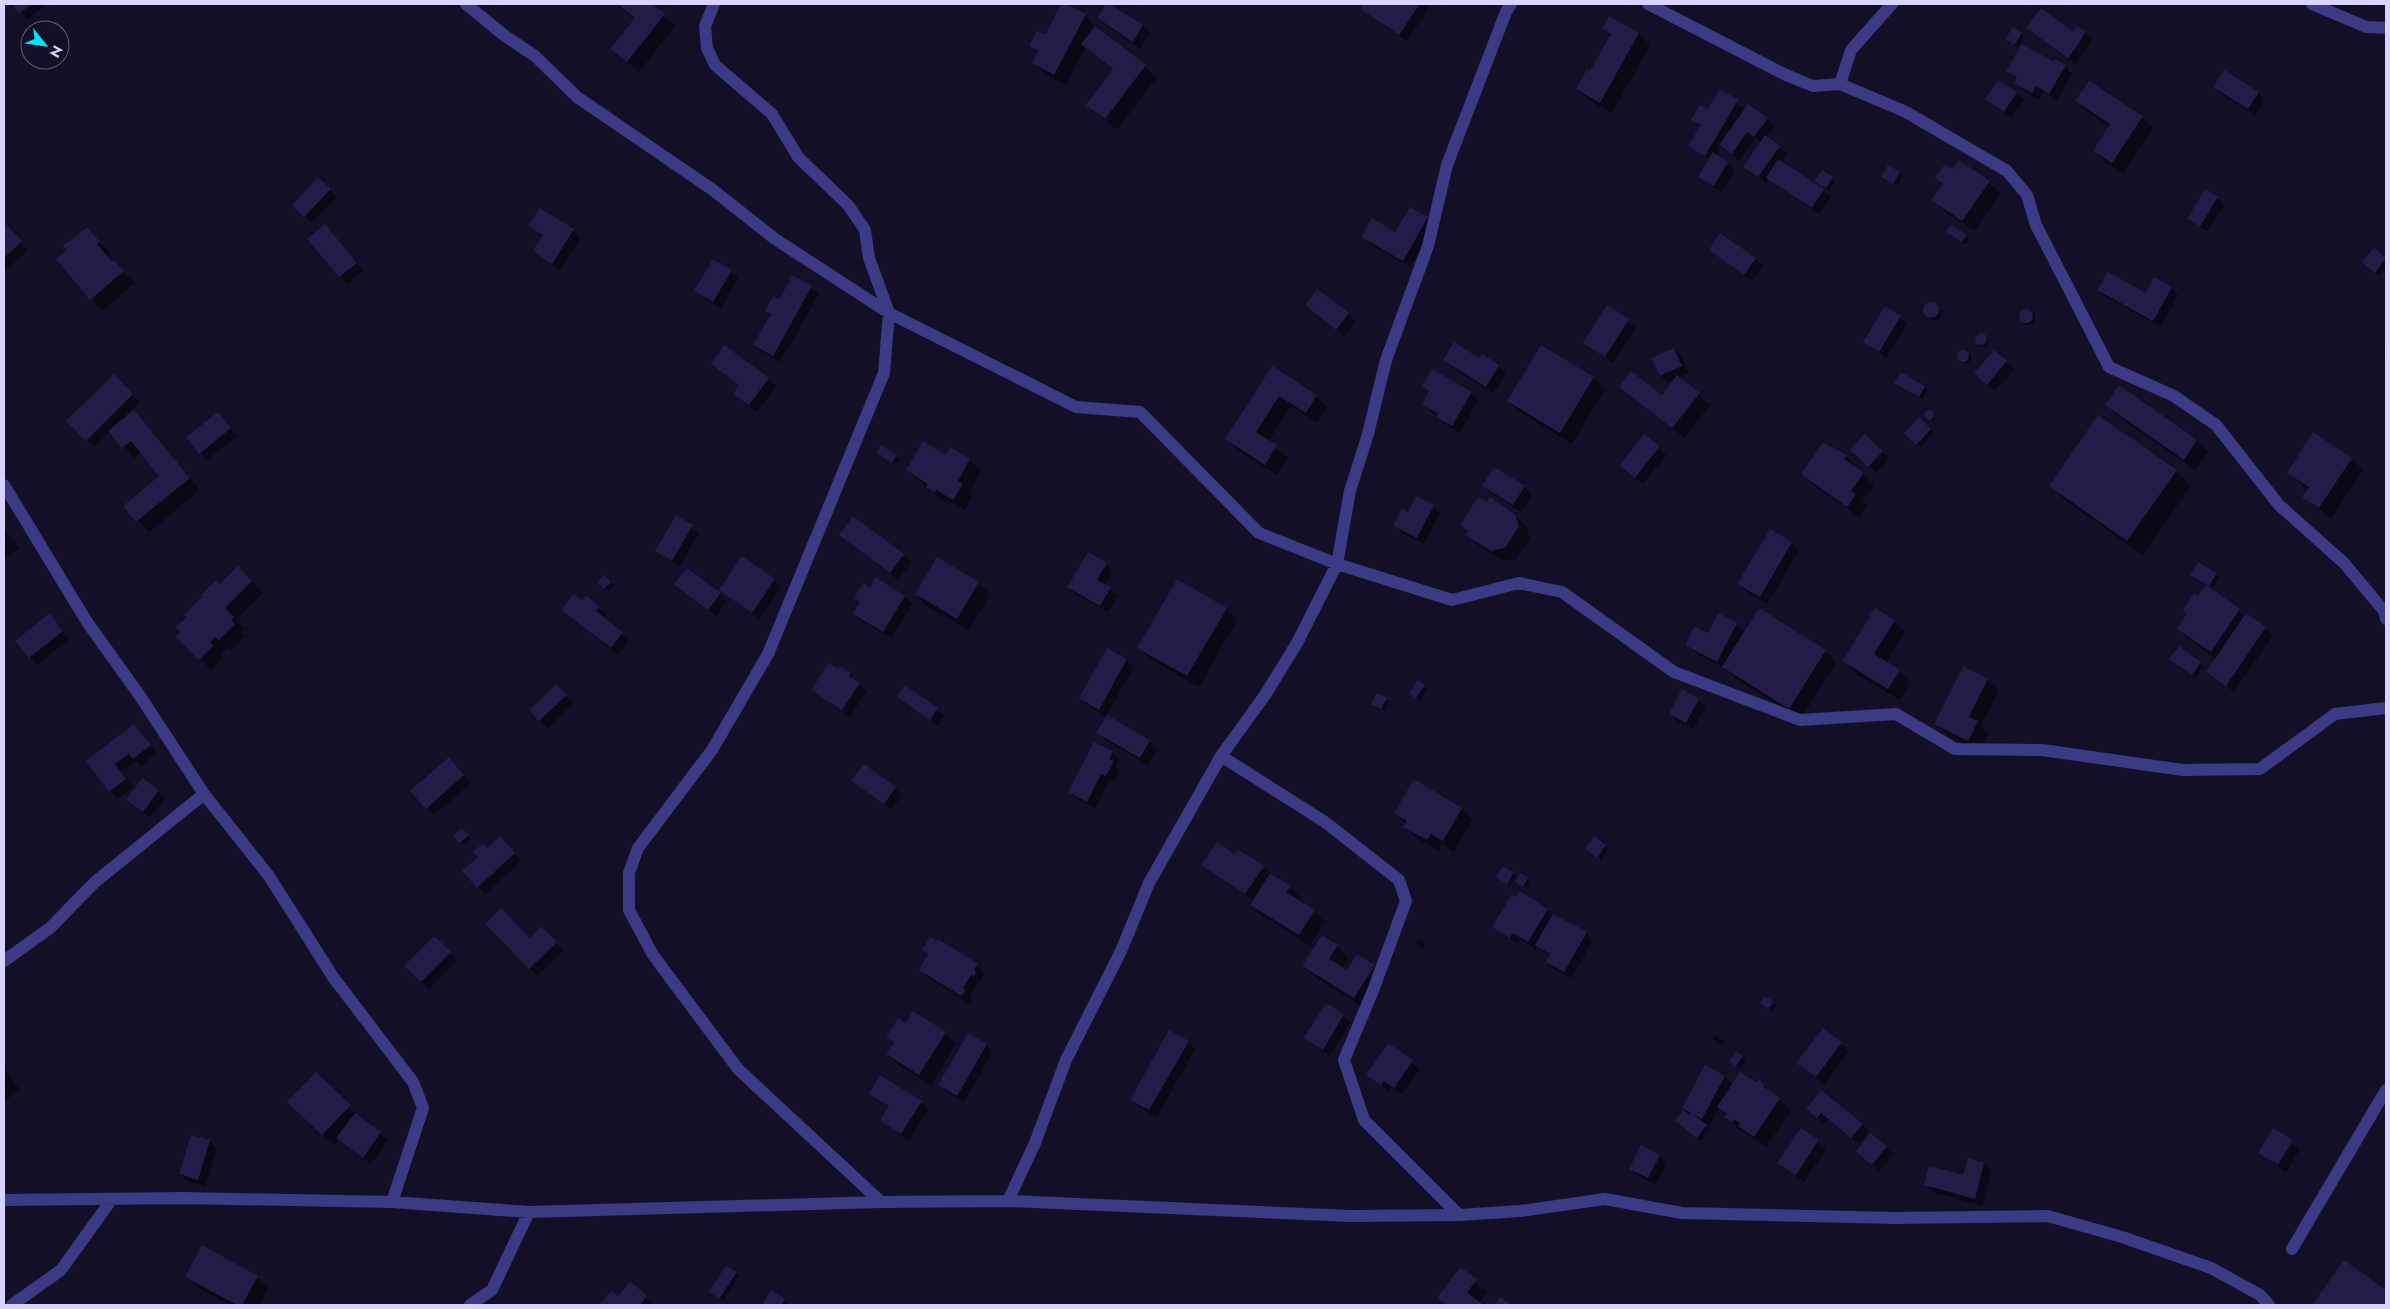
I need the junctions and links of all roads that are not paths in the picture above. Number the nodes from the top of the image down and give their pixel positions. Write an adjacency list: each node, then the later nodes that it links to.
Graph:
1 (466, 4): 9 (street)
2 (714, 4): 9 (street)
3 (1511, 4): 11 (street)
4 (1648, 4): 8 (street)
5 (1892, 4): 8 (street)
6 (2312, 4): 7 (street)
7 (2386, 28)
8 (1840, 84): 12 (street)
9 (889, 314): 11 (street); 22 (street)
10 (4, 484): 15 (street)
11 (1337, 564): 13 (street); 14 (street)
12 (2386, 619)
13 (2386, 708)
14 (1221, 756): 20 (street); 24 (street)
15 (204, 794): 16 (street); 21 (street)
16 (4, 961)
17 (2386, 1090): 25 (street)
18 (112, 1199): 19 (street); 21 (street); 26 (street)
19 (4, 1200)
20 (1008, 1201): 22 (street); 24 (street)
21 (392, 1202): 23 (street)
22 (881, 1202): 23 (street)
23 (529, 1212): 27 (street)
24 (1459, 1215): 28 (street)
25 (2292, 1249)
26 (12, 1305)
27 (470, 1305)
28 (2269, 1305)

